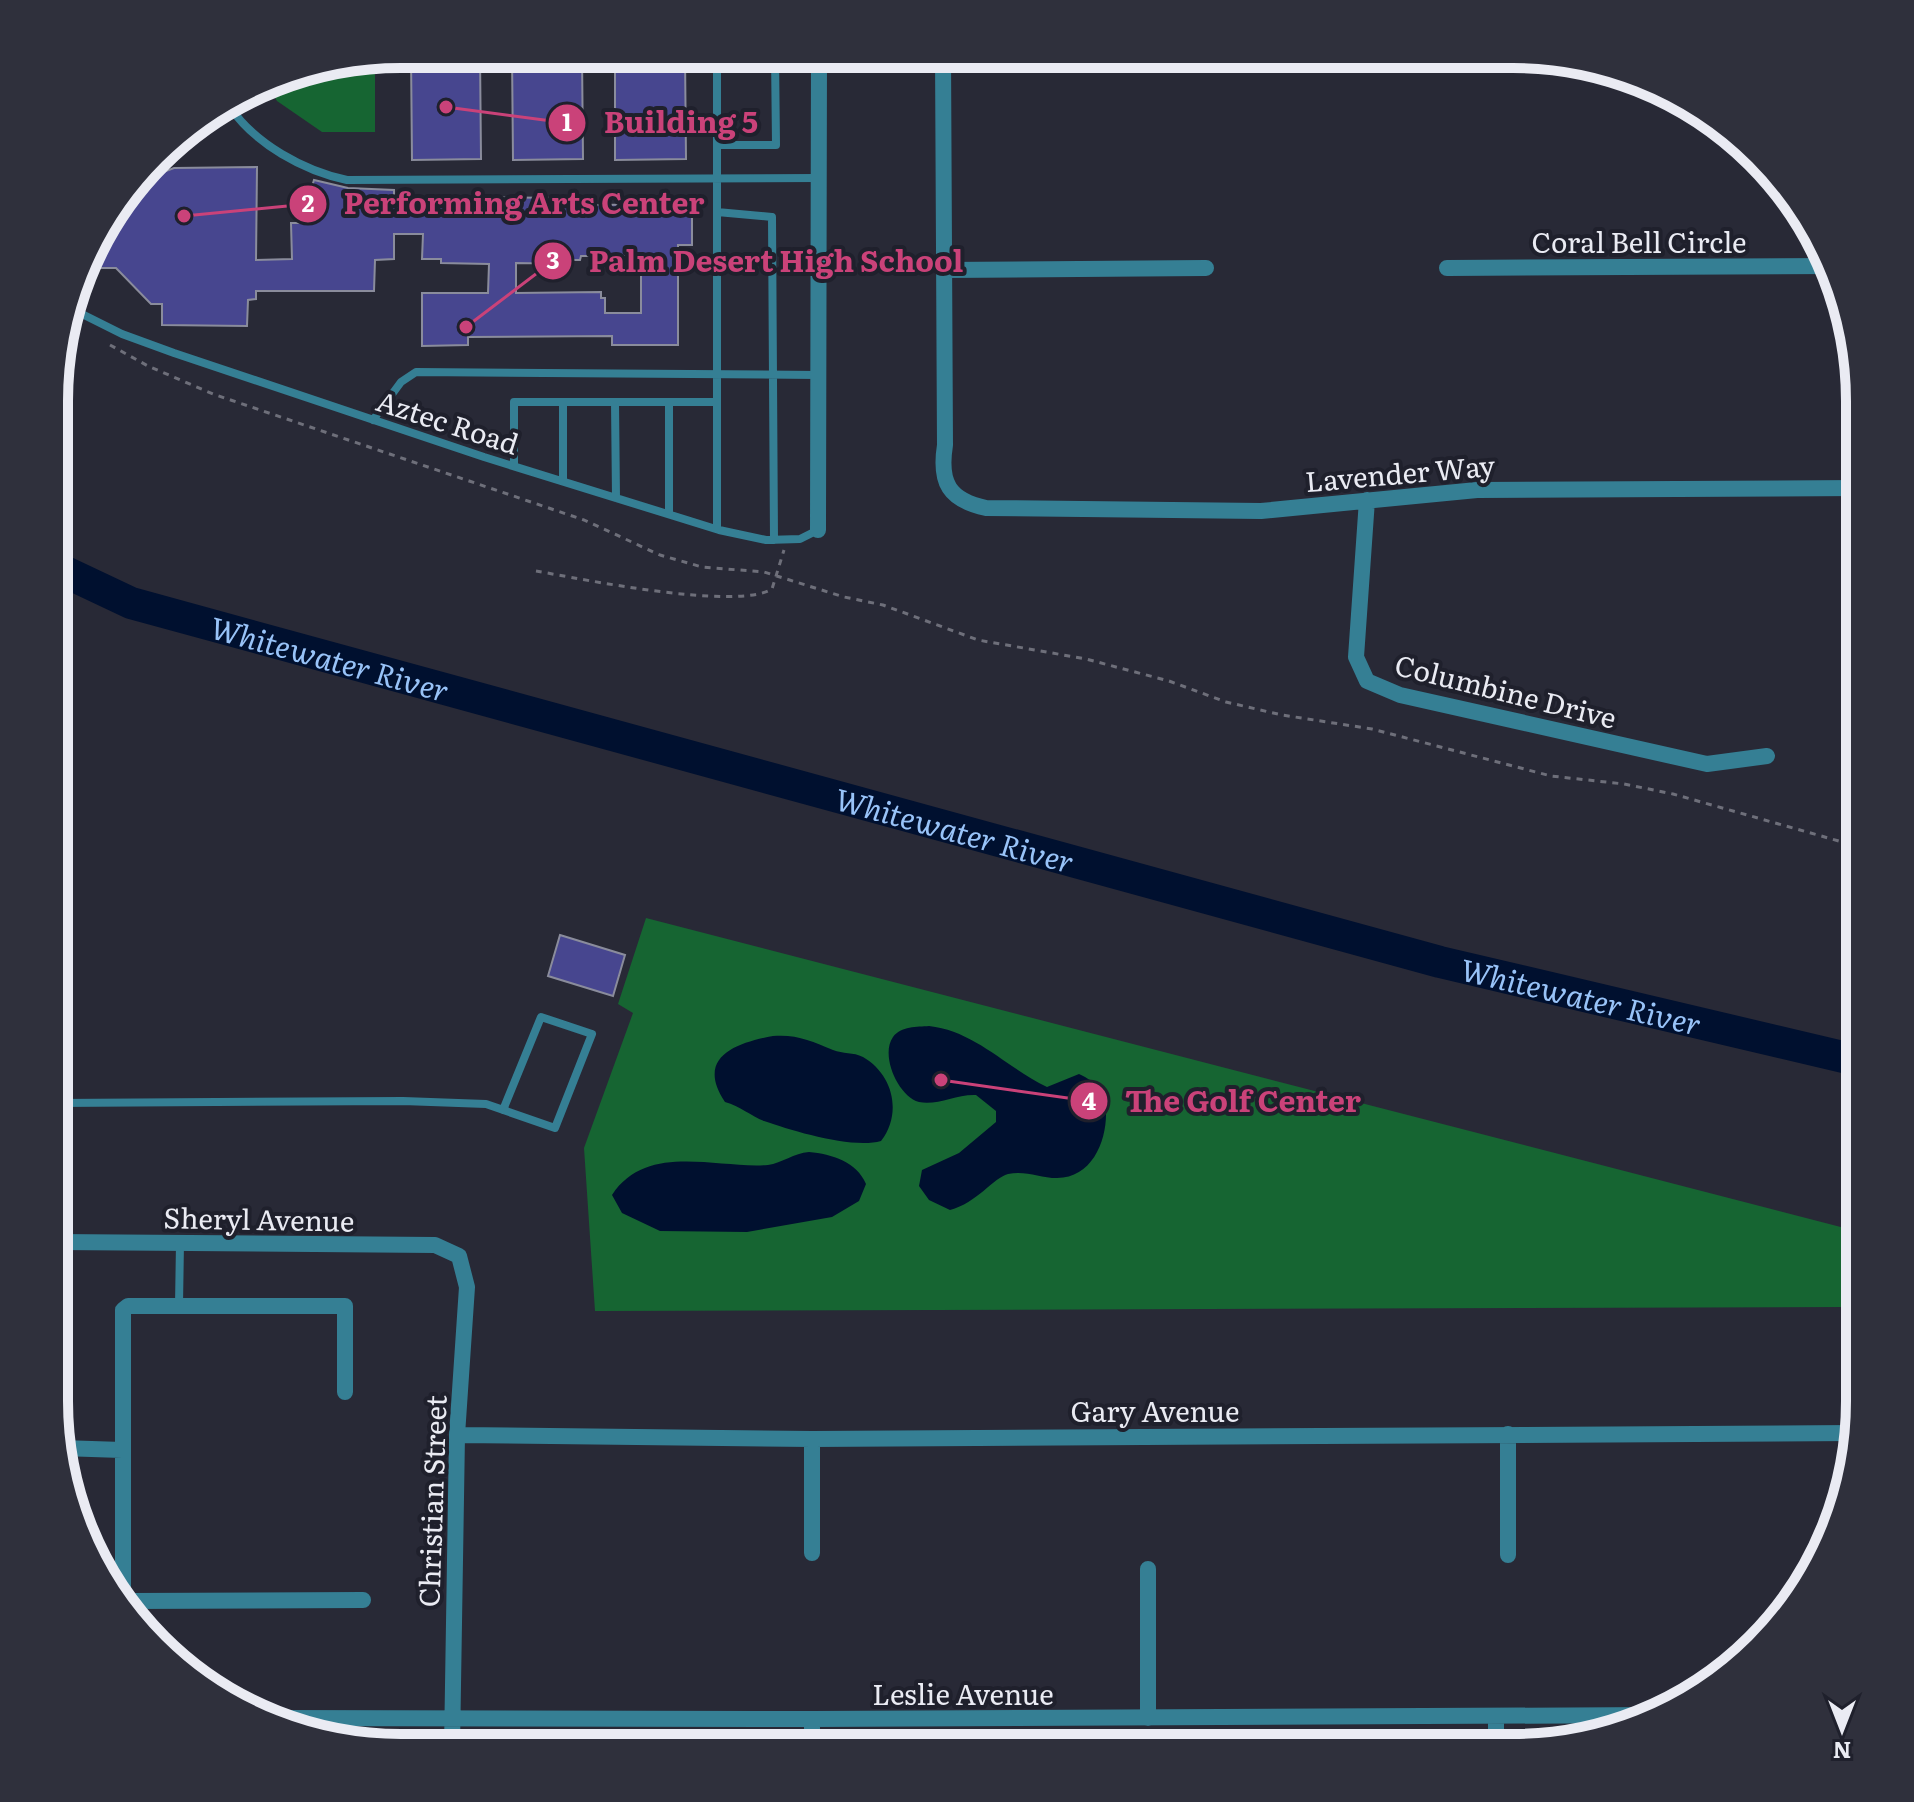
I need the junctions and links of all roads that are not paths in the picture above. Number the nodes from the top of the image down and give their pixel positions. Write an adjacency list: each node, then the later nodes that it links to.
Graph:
1 (717, 68): 6 (lane)
2 (775, 68): 6 (lane)
3 (819, 68): 8 (street)
4 (943, 68): 13 (street)
5 (236, 113): 7 (lane)
6 (717, 145): 7 (lane)
7 (717, 178): 8 (lane); 9 (lane)
8 (818, 178): 17 (street)
9 (717, 212): 15 (lane); 16 (lane)
10 (1817, 266): 12 (street, Coral Bell Circle)
11 (1206, 268): 13 (street)
12 (1447, 268)
13 (944, 270): 27 (street, Lavender Way)
14 (80, 313): 22 (lane, Aztec Road)
15 (717, 373): 16 (lane); 21 (lane); 22 (lane)
16 (773, 374): 17 (lane); 31 (lane)
17 (818, 375): 30 (street)
18 (563, 402): 19 (lane); 23 (lane); 24 (lane)
19 (615, 402): 20 (lane); 26 (lane)
20 (669, 402): 21 (lane); 28 (lane)
21 (717, 402): 29 (lane)
22 (373, 420): 23 (lane, Aztec Road)
23 (514, 466): 24 (lane, Aztec Road)
24 (563, 481): 26 (lane, Aztec Road)
25 (1846, 488): 27 (street, Lavender Way)
26 (616, 498): 28 (lane, Aztec Road)
27 (1367, 500): 32 (street, Columbine Drive)
28 (669, 514): 29 (lane, Aztec Road)
29 (717, 529): 31 (lane, Aztec Road)
30 (818, 530): 31 (lane, Aztec Road)
31 (774, 540)
32 (1767, 756)
33 (68, 1103): 34 (lane)
34 (503, 1110): 34 (lane)
35 (68, 1242): 36 (street, Sheryl Avenue)
36 (180, 1243): 37 (street, Sheryl Avenue); 38 (lane)
37 (459, 1256): 42 (street, Christian Street)
38 (179, 1306): 39 (street); 45 (street)
39 (345, 1392)
40 (1844, 1433): 41 (street, Gary Avenue)
41 (1508, 1434): 43 (street, Gary Avenue); 47 (street)
42 (457, 1435): 43 (street, Gary Avenue); 54 (street, Christian Street)
43 (812, 1439): 46 (street)
44 (72, 1448): 45 (street)
45 (122, 1450): 49 (street)
46 (812, 1553)
47 (1508, 1555)
48 (1148, 1569): 55 (street)
49 (123, 1584)
50 (134, 1600): 51 (street)
51 (363, 1600)
52 (1621, 1716): 56 (street, Leslie Avenue)
53 (300, 1718): 54 (street, Leslie Avenue)
54 (452, 1718): 57 (street, Leslie Avenue); 58 (street, Christian Street)
55 (1148, 1718): 56 (street, Leslie Avenue); 57 (street, Leslie Avenue)
56 (1496, 1718): 60 (street)
57 (812, 1719): 59 (street)
58 (452, 1734)
59 (812, 1734)
60 (1496, 1734)

